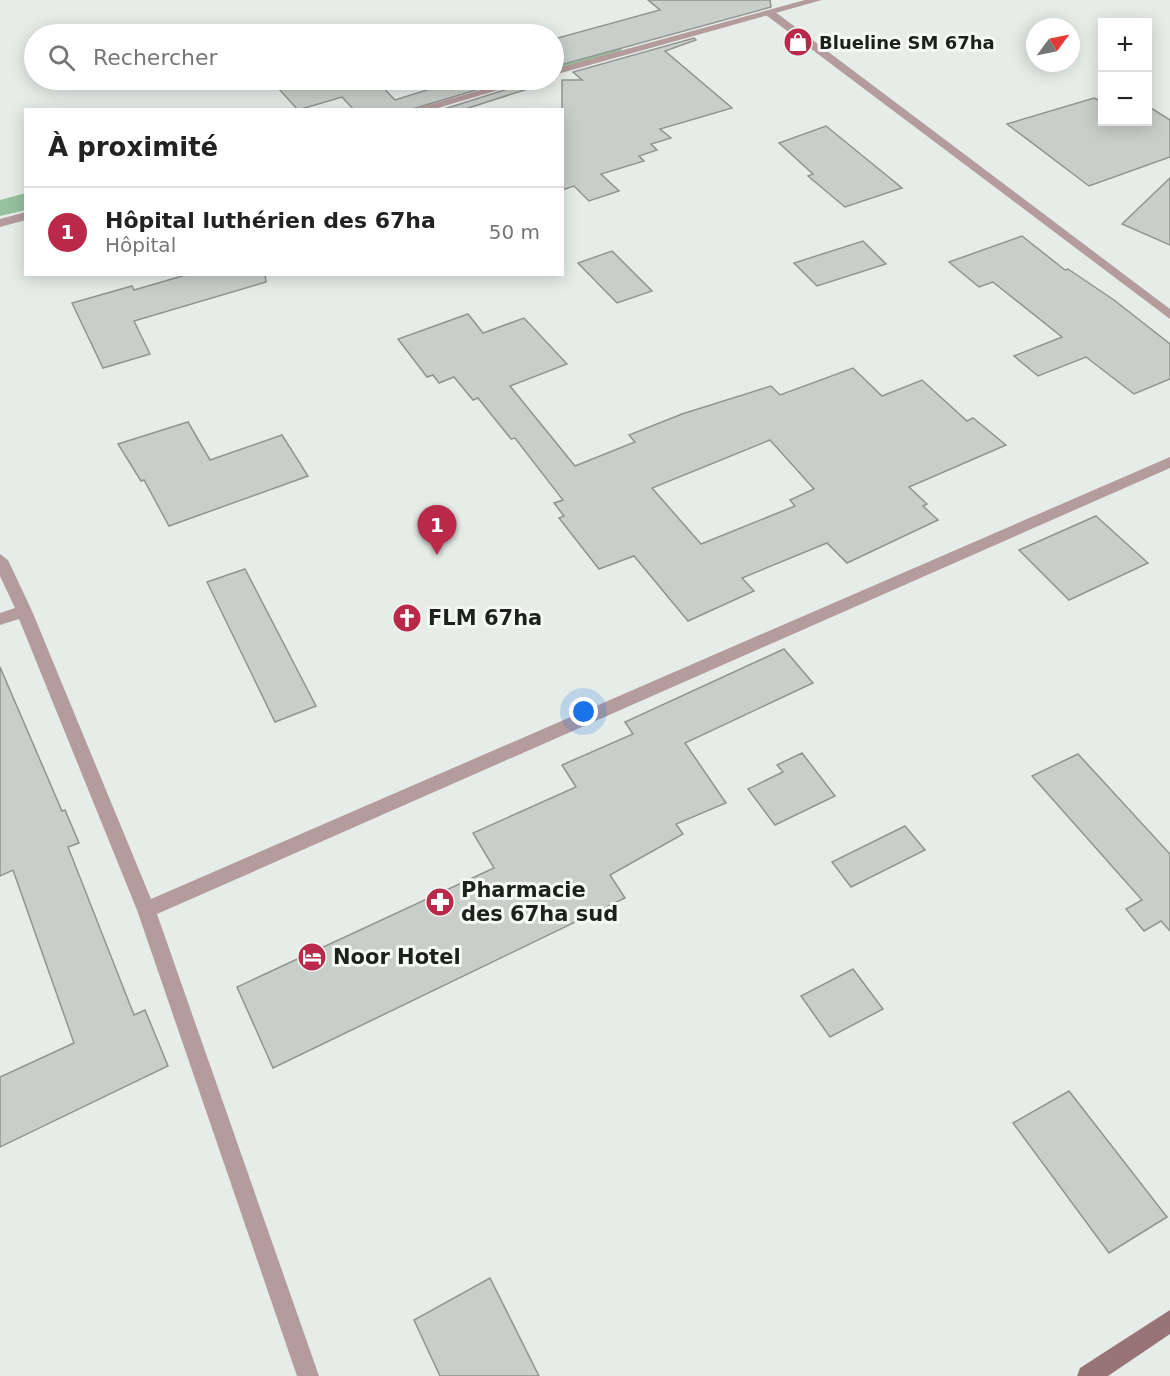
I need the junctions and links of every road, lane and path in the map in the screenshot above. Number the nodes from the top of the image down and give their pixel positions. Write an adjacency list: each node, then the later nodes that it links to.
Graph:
1 (817, 0): 2 (street)
2 (770, 14): 3 (street); 8 (street)
3 (564, 69)
4 (490, 90): 5 (street)
5 (423, 108)
6 (24, 217): 7 (street)
7 (0, 223)
8 (1170, 315)
9 (1170, 462): 13 (street)
10 (0, 560): 11 (street)
11 (24, 611): 12 (street); 13 (street)
12 (0, 619)
13 (146, 910): 15 (street)
14 (1170, 1321): 16 (main road)
15 (308, 1376)
16 (1088, 1376)

